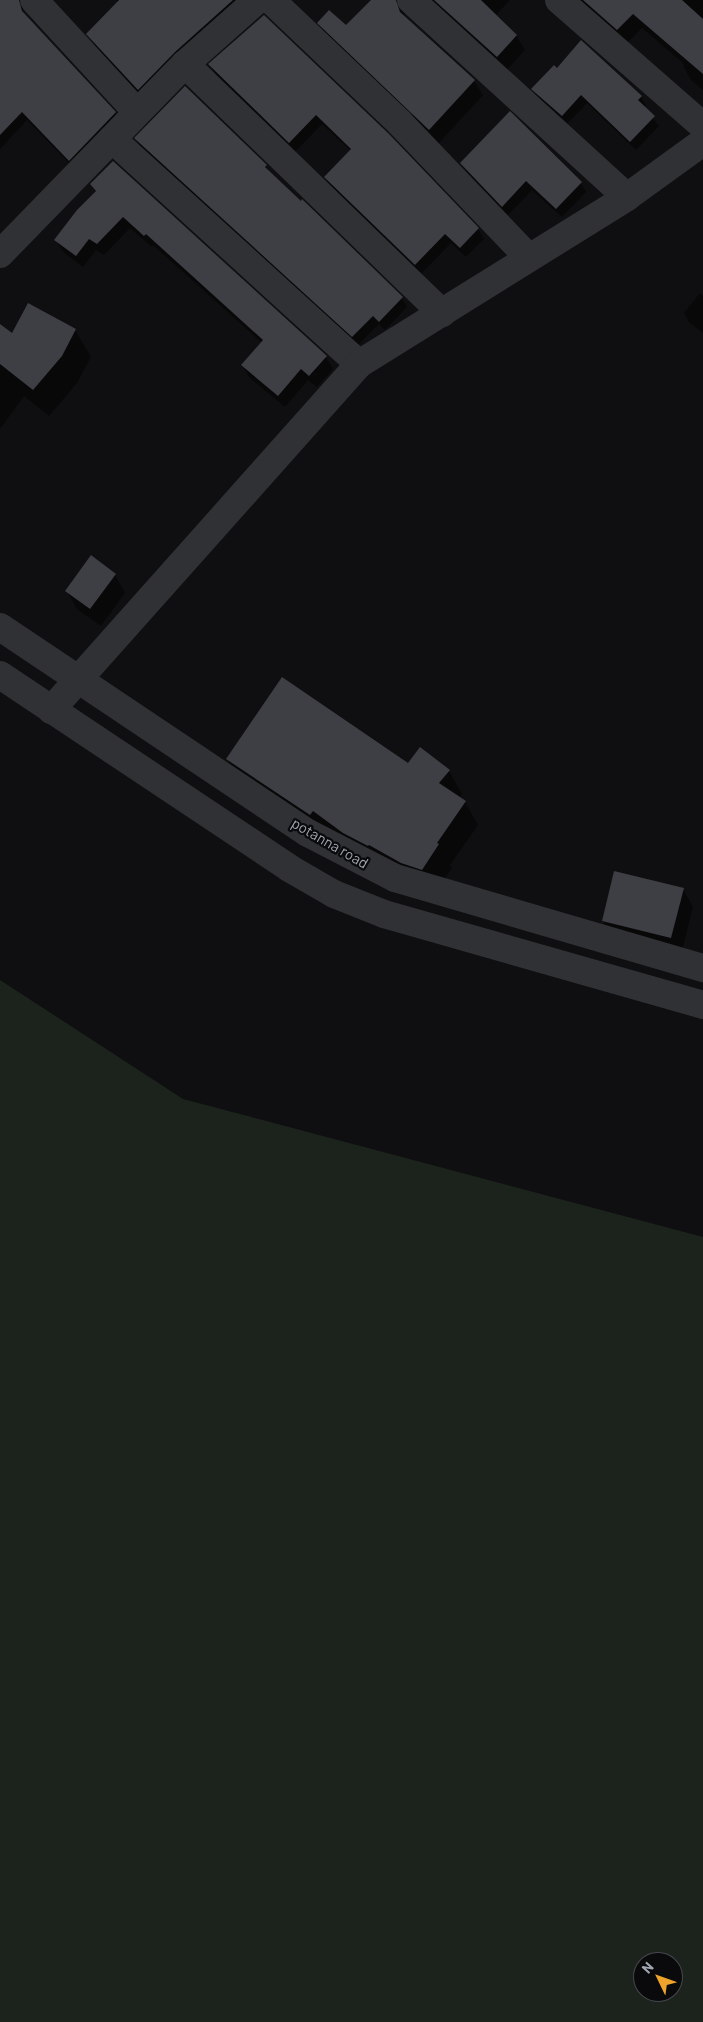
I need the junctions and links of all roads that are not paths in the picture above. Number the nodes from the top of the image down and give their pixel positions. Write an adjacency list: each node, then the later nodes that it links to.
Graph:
1 (34, 0): 7 (street)
2 (258, 0): 6 (street)
3 (271, 0): 13 (street)
4 (412, 0): 11 (street)
5 (559, 0): 8 (street)
6 (185, 64): 7 (street); 14 (street)
7 (137, 112): 9 (street)
8 (703, 126)
9 (112, 140): 12 (street); 15 (street)
10 (703, 142): 11 (street)
11 (627, 197): 13 (street)
12 (0, 254)
13 (528, 257): 14 (street)
14 (442, 314): 15 (street)
15 (359, 364): 18 (street)
16 (0, 627): 18 (street, potanna road)
17 (0, 675): 19 (street)
18 (77, 680): 19 (street); 20 (street, potanna road)
19 (51, 710): 21 (street)
20 (703, 968)
21 (703, 1005)

